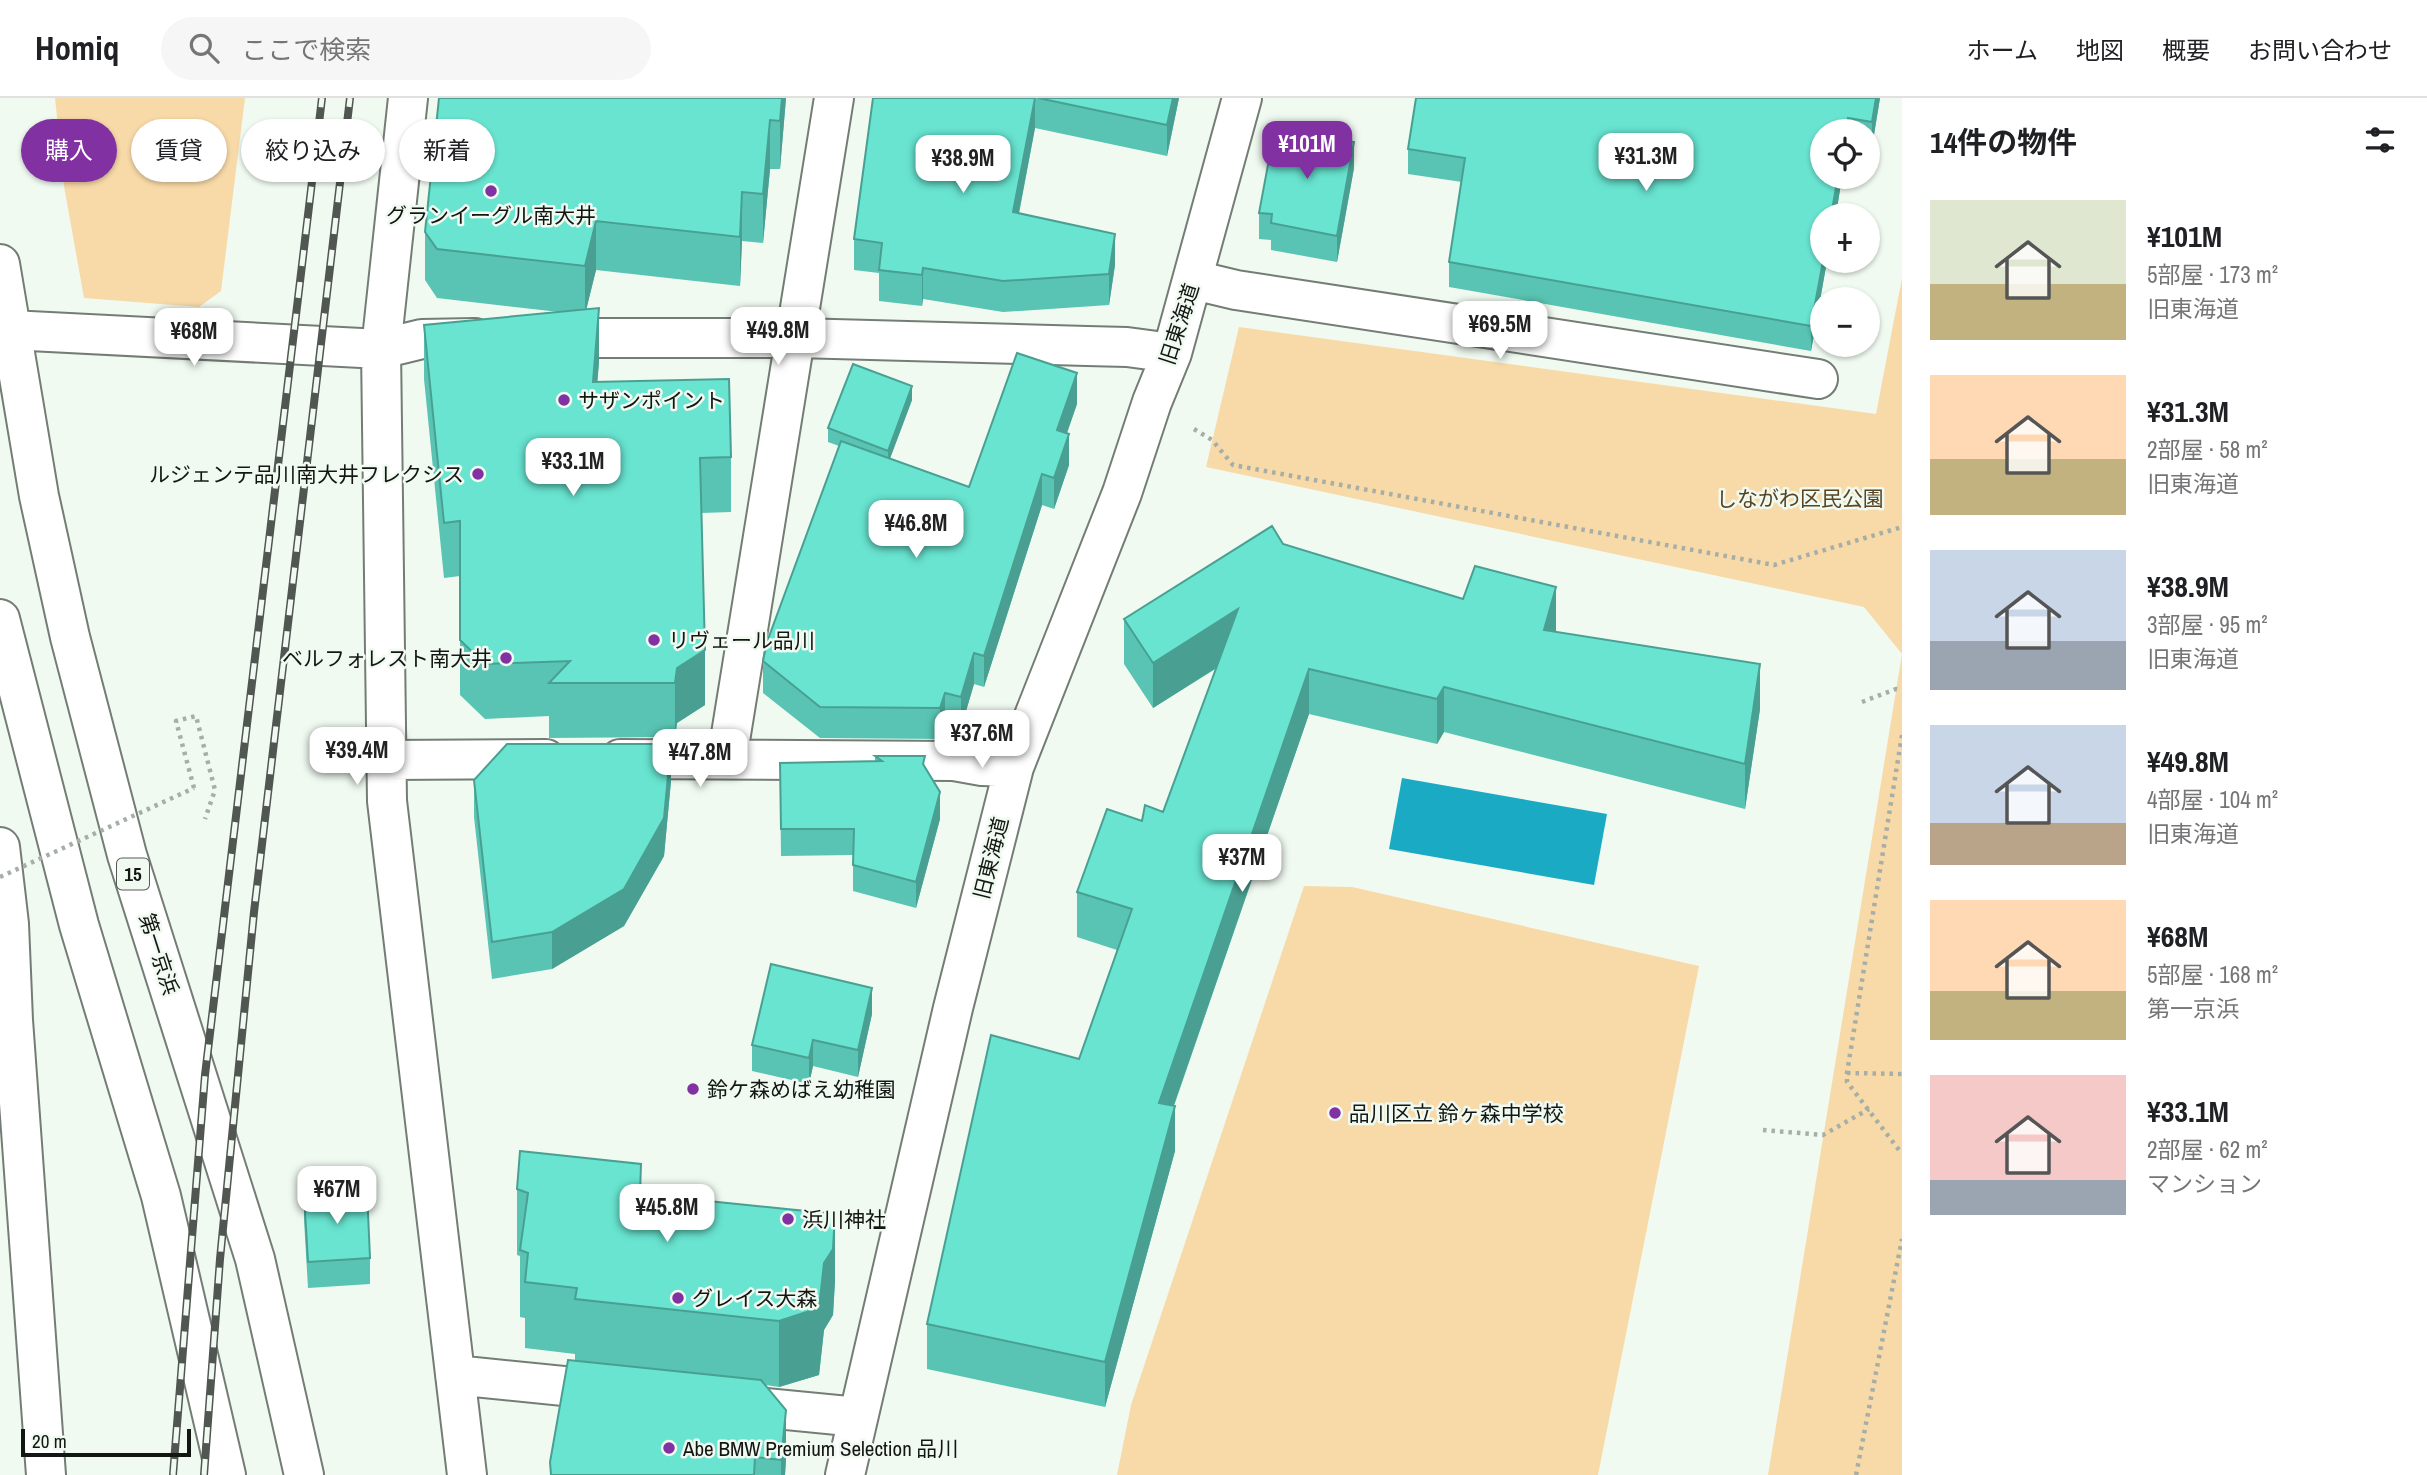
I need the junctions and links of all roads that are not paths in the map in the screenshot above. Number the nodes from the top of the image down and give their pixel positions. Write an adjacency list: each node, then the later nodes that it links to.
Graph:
1 (408, 98): 8 (main road)
2 (834, 98): 7 (main road)
3 (1242, 98): 5 (main road, 旧東海道)
4 (0, 264): 6 (main road, 第一京浜 / 15)
5 (1194, 280): 9 (main road, 旧東海道); 10 (main road)
6 (10, 330): 8 (main road); 24 (main road, 第一京浜 / 15)
7 (797, 338): 8 (main road); 9 (main road); 12 (main road)
8 (382, 349): 13 (main road)
9 (1172, 354): 14 (main road, 旧東海道)
10 (1818, 379)
11 (0, 619): 23 (main road)
12 (727, 759): 13 (main road); 14 (main road)
13 (387, 760): 17 (main road)
14 (1014, 767): 20 (main road, 旧東海道)
15 (0, 847): 16 (main road)
16 (13, 1193): 22 (main road)
17 (455, 1375): 18 (main road); 21 (main road)
18 (643, 1395)
19 (696, 1400): 20 (main road)
20 (858, 1417): 25 (main road, 旧東海道)
21 (465, 1474)
22 (46, 1475)
23 (226, 1475)
24 (304, 1475)
25 (845, 1475)

